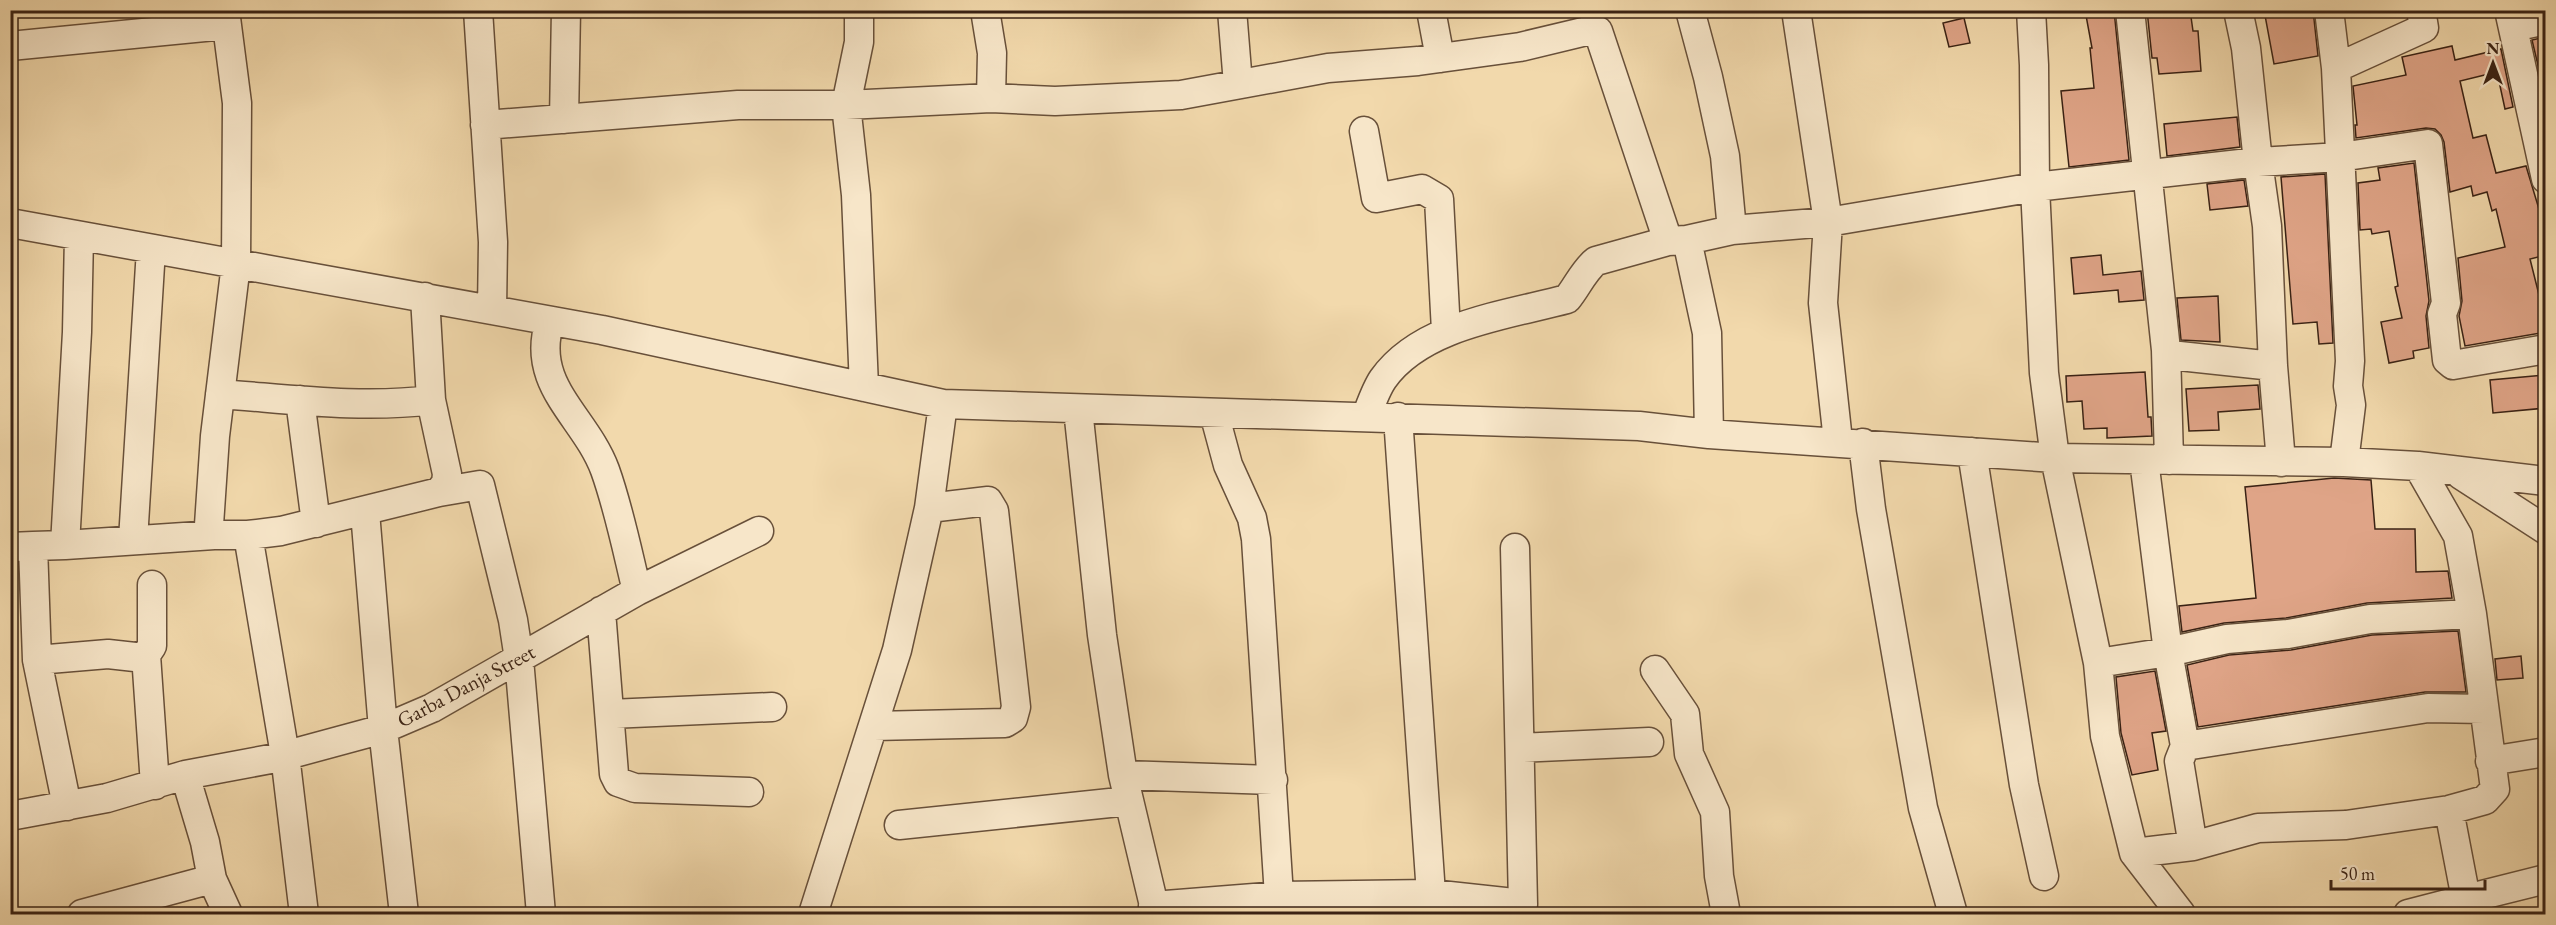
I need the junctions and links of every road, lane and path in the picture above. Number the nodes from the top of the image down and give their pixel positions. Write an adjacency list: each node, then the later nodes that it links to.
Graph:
1 (478, 10): 24 (street)
2 (566, 10): 23 (street)
3 (859, 10): 22 (street)
4 (985, 10): 21 (street)
5 (1232, 10): 20 (street)
6 (1431, 10): 18 (street)
7 (1690, 10): 34 (street)
8 (1796, 10): 32 (street)
9 (2031, 10): 31 (street)
10 (2130, 10): 29 (street)
11 (2238, 10): 28 (street)
12 (2329, 10): 19 (street)
13 (2421, 10): 19 (street)
14 (225, 18): 17 (street); 38 (street)
15 (2511, 19): 16 (street); 26 (street)
16 (2546, 20)
17 (10, 46)
18 (1440, 58): 20 (street); 36 (street)
19 (2336, 68): 27 (street)
20 (1238, 84): 21 (street)
21 (991, 98): 22 (street)
22 (846, 105): 23 (street); 46 (street)
23 (564, 119): 24 (street)
24 (485, 125): 40 (street)
25 (1364, 131): 42 (street)
26 (2540, 136): 30 (street)
27 (2340, 157): 28 (street); 43 (street); 61 (street)
28 (2258, 162): 29 (street); 45 (street)
29 (2148, 174): 31 (street); 44 (street)
30 (2546, 179)
31 (2035, 188): 32 (street); 58 (street)
32 (1828, 222): 34 (street); 56 (street)
33 (10, 223): 35 (street)
34 (1732, 230): 36 (street)
35 (79, 236): 37 (street); 74 (street)
36 (1678, 241): 42 (street); 55 (street)
37 (152, 249): 38 (street); 73 (street)
38 (236, 264): 39 (street); 47 (street)
39 (425, 297): 40 (street); 49 (street)
40 (492, 310): 41 (street)
41 (550, 321): 46 (street); 78 (street)
42 (1446, 331): 53 (street)
43 (2546, 349)
44 (2166, 350): 45 (street); 59 (street)
45 (2273, 366): 60 (street)
46 (864, 387): 50 (street)
47 (220, 394): 48 (street); 71 (street)
48 (300, 400): 49 (street); 68 (street)
49 (431, 400): 65 (street)
50 (943, 404): 51 (street); 66 (street)
51 (1078, 409): 52 (street); 101 (street)
52 (1214, 413): 53 (street); 99 (street)
53 (1366, 417): 54 (street)
54 (1398, 417): 55 (street); 112 (street)
55 (1709, 434): 56 (street)
56 (1851, 442): 57 (street); 124 (street)
57 (1972, 452): 58 (street); 109 (street)
58 (2055, 458): 59 (street); 85 (street)
59 (2156, 460): 60 (street); 81 (street)
60 (2281, 462): 61 (street)
61 (2344, 462): 62 (street)
62 (2418, 466): 63 (street); 80 (street)
63 (2454, 470): 64 (street); 69 (street)
64 (2546, 481)
65 (439, 492): 67 (street); 83 (street)
66 (929, 508): 90 (street); 90 (street)
67 (365, 512): 68 (street); 91 (street)
68 (316, 523): 72 (street)
69 (2546, 530)
70 (759, 531): 78 (street, Garba Danja Street)
71 (213, 535): 72 (street); 73 (street)
72 (248, 536): 96 (street)
73 (133, 540): 74 (street)
74 (65, 545): 75 (street)
75 (22, 546): 84 (street)
76 (1515, 548): 94 (street)
77 (152, 585): 82 (street)
78 (637, 591): 79 (street, Garba Danja Street)
79 (602, 611): 83 (street, Garba Danja Street); 89 (street)
80 (2472, 614): 81 (street); 88 (street)
81 (2168, 652): 85 (street); 93 (street)
82 (146, 655): 84 (street); 100 (street)
83 (519, 659): 91 (street, Garba Danja Street); 121 (street)
84 (37, 660): 103 (street)
85 (2098, 663): 108 (street)
86 (1655, 670): 123 (street)
87 (772, 707): 89 (street)
88 (2484, 709): 93 (street); 97 (street)
89 (609, 714): 102 (street)
90 (874, 726): 122 (street)
91 (383, 729): 96 (street, Garba Danja Street); 120 (street)
92 (1649, 742): 94 (street)
93 (2185, 746): 107 (street)
94 (1520, 748): 115 (street)
95 (2546, 752): 97 (street)
96 (285, 755): 98 (street, Garba Danja Street); 119 (street)
97 (2490, 761): 104 (street)
98 (185, 775): 100 (street, Garba Danja Street); 110 (street)
99 (1273, 780): 101 (street); 113 (street)
100 (155, 785): 103 (street, Garba Danja Street)
101 (1126, 788): 106 (street); 116 (street)
102 (749, 792)
103 (67, 806): 105 (street, Garba Danja Street)
104 (2449, 810): 107 (street); 114 (street)
105 (10, 816)
106 (898, 825)
107 (2193, 846): 108 (street)
108 (2134, 853): 125 (street)
109 (2044, 876)
110 (213, 879): 117 (street); 118 (street)
111 (2546, 879): 114 (street)
112 (1431, 894): 113 (street); 115 (street)
113 (1279, 896): 116 (street)
114 (2462, 900): 126 (street)
115 (1522, 909)
116 (1154, 910)
117 (82, 915)
118 (228, 915)
119 (304, 915)
120 (404, 915)
121 (541, 915)
122 (813, 915)
123 (1726, 915)
124 (1953, 915)
125 (2181, 915)
126 (2408, 915)

